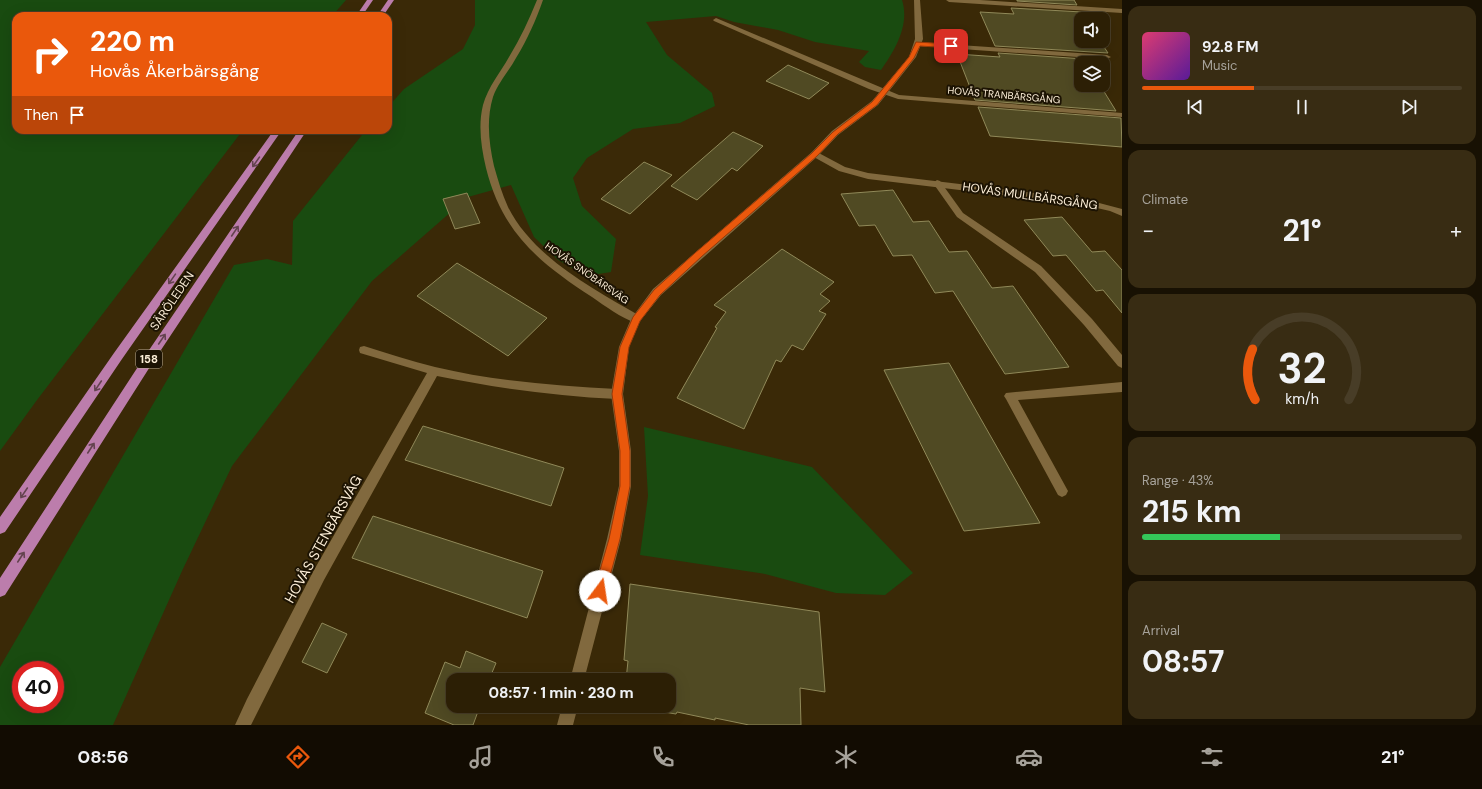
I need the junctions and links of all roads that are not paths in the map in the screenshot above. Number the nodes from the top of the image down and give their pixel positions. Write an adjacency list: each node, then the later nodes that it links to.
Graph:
1 (370, 0): 7 (main road)
2 (391, 0): 8 (main road)
3 (540, 0): 19 (street, HOVÅS SNÖBÄRSVÄG)
4 (917, 0): 10 (street)
5 (949, 0): 6 (street)
6 (1122, 11)
7 (362, 12)
8 (383, 12)
9 (716, 20): 12 (street, HOVÅS TRANBÄRSGÅNG)
10 (918, 44): 11 (street); 12 (street)
11 (1092, 56)
12 (885, 92): 13 (street, HOVÅS TRANBÄRSGÅNG); 16 (street)
13 (1122, 114)
14 (275, 134): 26 (main road, SÄRÖLEDEN / 158, one-way to 26)
15 (300, 134): 27 (main road, SÄRÖLEDEN / 158, one-way to 15)
16 (815, 154): 17 (street, HOVÅS MULLBÄRSGÅNG); 19 (street)
17 (937, 183): 18 (street, HOVÅS MULLBÄRSGÅNG); 21 (street, HOVÅS MULLBÄRSGÅNG)
18 (1122, 213)
19 (636, 320): 24 (street)
20 (364, 350): 22 (street)
21 (1122, 363)
22 (434, 371): 24 (street); 30 (street, HOVÅS STENBÄRSVÄG)
23 (1122, 387): 25 (street)
24 (617, 394): 28 (street)
25 (1062, 491)
26 (0, 528)
27 (0, 590)
28 (578, 673)
29 (568, 713): 31 (street)
30 (243, 725)
31 (565, 725)

